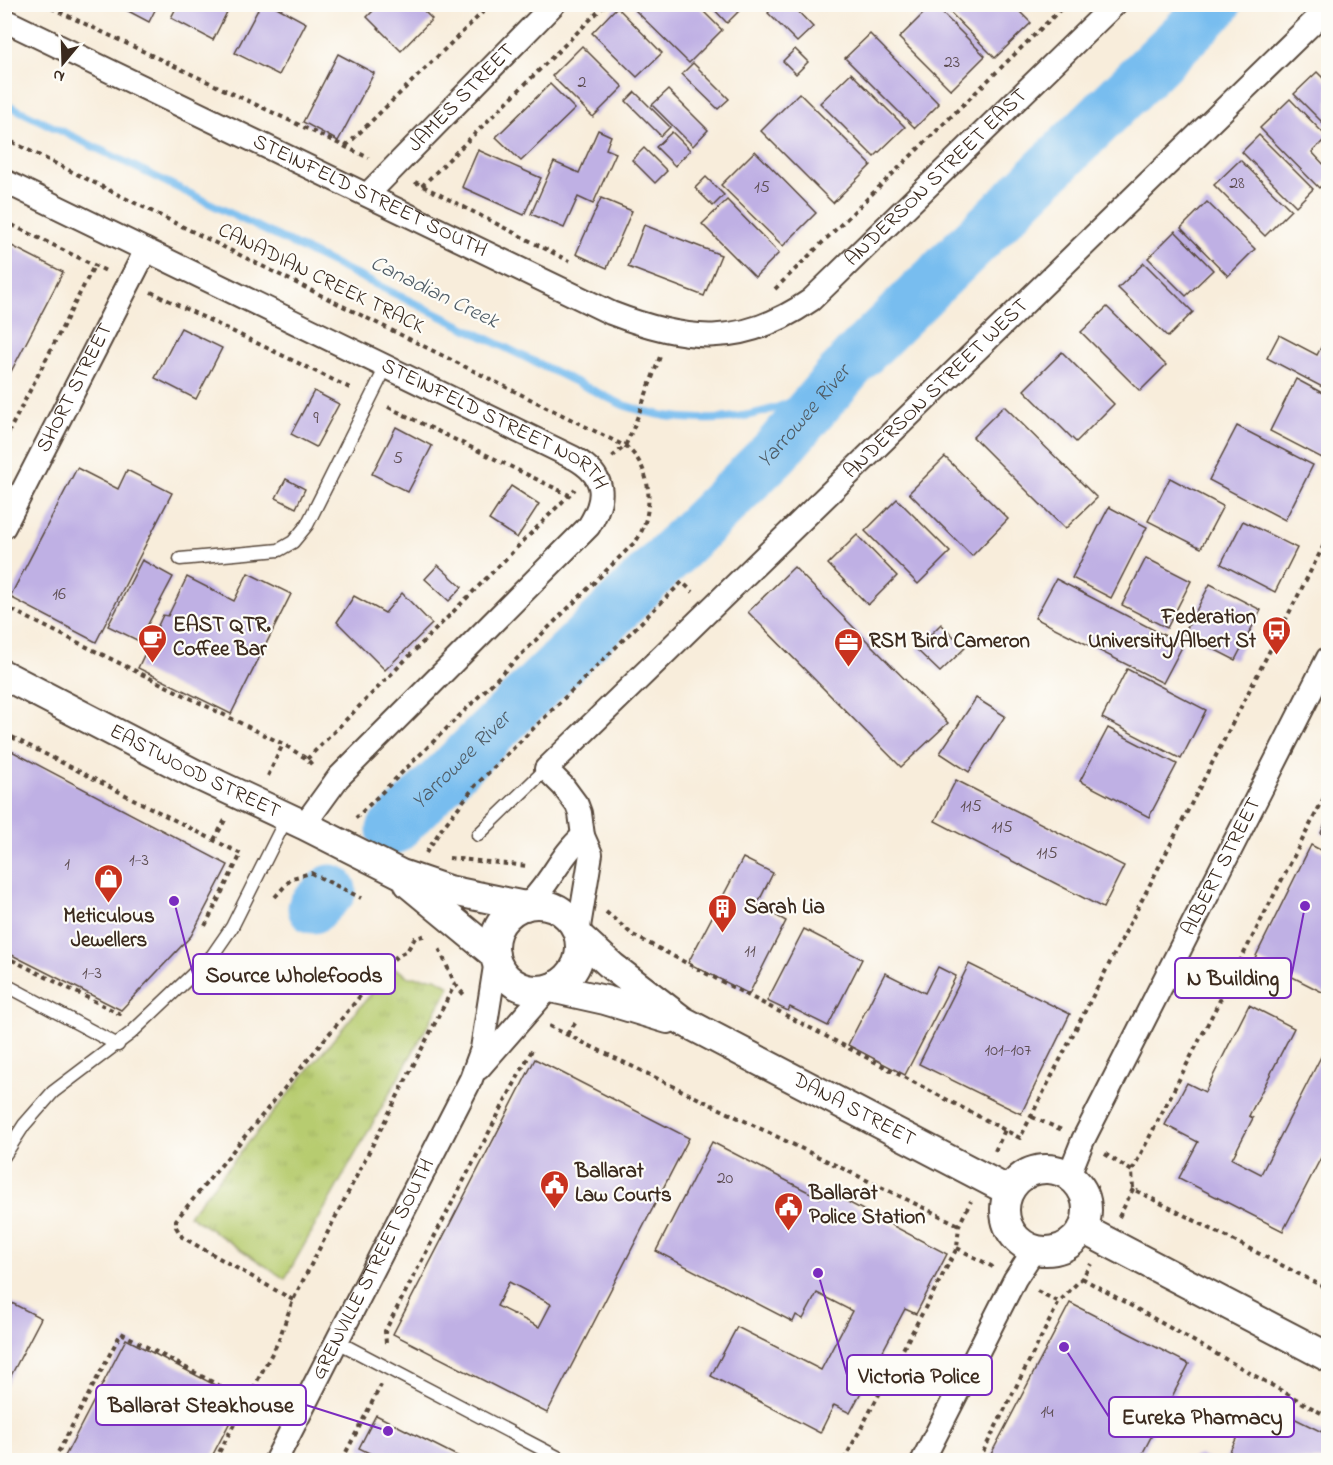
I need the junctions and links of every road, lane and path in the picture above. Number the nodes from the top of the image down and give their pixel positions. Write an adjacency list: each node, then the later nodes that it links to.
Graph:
1 (490, 4): 9 (path)
2 (554, 4): 12 (street, JAMES STREET)
3 (606, 4): 11 (path)
4 (1066, 4): 15 (path)
5 (1115, 4): 16 (street, ANDERSON STREET EAST)
6 (1329, 8): 31 (street, ANDERSON STREET WEST)
7 (4, 20): 12 (street, STEINFELD STREET SOUTH)
8 (4, 138): 20 (path, CANADIAN CREEK TRACK)
9 (346, 146)
10 (4, 181): 14 (street, STEINFELD STREET NORTH)
11 (422, 186)
12 (368, 194): 17 (street, STEINFELD STREET SOUTH)
13 (4, 221): 19 (path)
14 (146, 250): 18 (street, STEINFELD STREET NORTH); 22 (street, SHORT STREET)
15 (773, 291)
16 (746, 330): 17 (street, STEINFELD STREET SOUTH)
17 (669, 333): 20 (path)
18 (386, 367): 24 (lane); 34 (street, STEINFELD STREET NORTH)
19 (4, 441)
20 (625, 446): 35 (path)
21 (569, 495): 30 (path)
22 (4, 527)
23 (1329, 537): 58 (path)
24 (180, 559)
25 (682, 582): 38 (path)
26 (4, 606): 30 (path)
27 (1329, 658): 60 (street, ALBERT STREET)
28 (4, 675): 34 (street, EASTWOOD STREET)
29 (4, 733): 44 (path)
30 (283, 744): 32 (path)
31 (546, 769): 36 (lane, ANDERSON STREET WEST); 37 (street)
32 (266, 781)
33 (1329, 790): 66 (path)
34 (296, 821): 35 (street, EASTWOOD STREET); 56 (lane)
35 (346, 833): 39 (street, EASTWOOD STREET)
36 (478, 836)
37 (584, 836): 42 (street); 45 (street)
38 (426, 854)
39 (388, 868): 42 (street, EASTWOOD STREET); 49 (street, EASTWOOD STREET)
40 (275, 897): 41 (path)
41 (361, 898)
42 (526, 906): 45 (street); 49 (street)
43 (603, 910): 58 (path)
44 (201, 935)
45 (579, 935): 51 (street); 54 (street, DANA STREET)
46 (415, 938): 67 (path)
47 (437, 943): 67 (path)
48 (4, 956): 52 (path)
49 (496, 957): 51 (street); 57 (street, GRENVILLE STREET SOUTH)
50 (4, 984): 56 (lane)
51 (550, 988): 54 (street, DANA STREET); 57 (street, GRENVILLE STREET SOUTH)
52 (128, 1006)
53 (546, 1024): 63 (path)
54 (699, 1030): 61 (street, DANA STREET)
55 (535, 1044): 70 (path)
56 (118, 1045): 59 (lane)
57 (471, 1079): 68 (street, GRENVILLE STREET SOUTH)
58 (1005, 1130): 61 (path)
59 (4, 1156)
60 (1069, 1175): 62 (street); 64 (street)
61 (982, 1178): 62 (street, DANA STREET); 63 (path)
62 (1009, 1191): 65 (street)
63 (959, 1225): 78 (path)
64 (1083, 1229): 65 (street); 69 (street)
65 (1034, 1250): 79 (street)
66 (1329, 1289)
67 (293, 1300): 71 (path)
68 (336, 1341): 70 (lane); 75 (street, GRENVILLE STREET SOUTH)
69 (1329, 1357)
70 (389, 1369): 76 (path); 77 (lane)
71 (246, 1400): 73 (path); 74 (path)
72 (1329, 1417): 80 (path)
73 (54, 1461)
74 (215, 1461)
75 (276, 1461)
76 (342, 1461)
77 (563, 1461)
78 (844, 1461)
79 (923, 1461)
80 (979, 1461)

